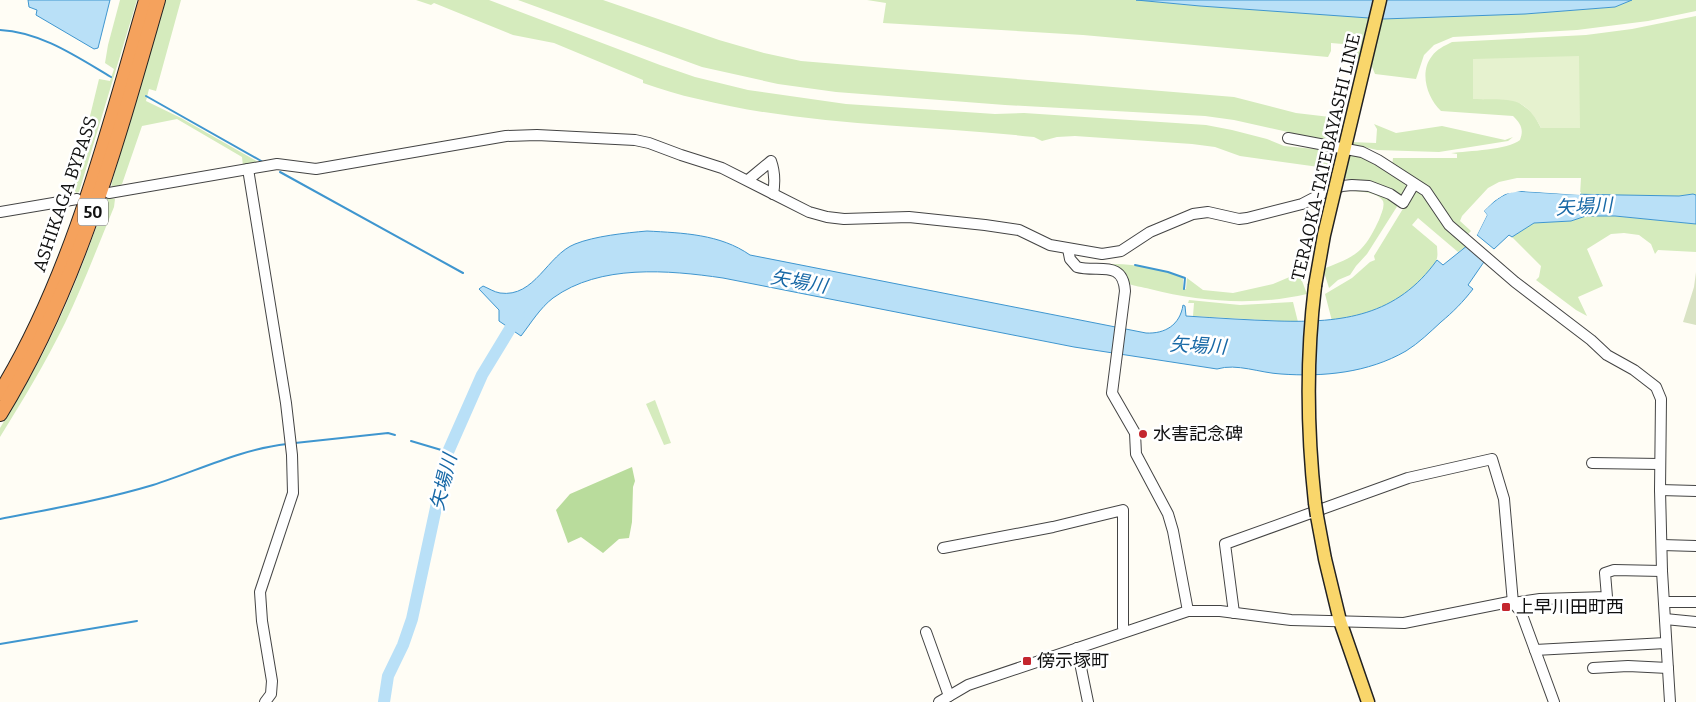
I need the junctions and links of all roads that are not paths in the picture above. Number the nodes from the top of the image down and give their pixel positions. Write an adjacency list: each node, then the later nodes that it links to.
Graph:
1 (146, 0): 14 (highway, ASHIKAGA BYPASS / 50)
2 (158, 0): 15 (highway, ASHIKAGA BYPASS / 50)
3 (1380, 0): 5 (main road, TERAOKA-TATEBAYASHI LINE)
4 (1288, 138): 5 (street)
5 (1344, 146): 8 (street); 30 (main road, TERAOKA-TATEBAYASHI LINE, bridge)
6 (248, 169): 7 (street); 9 (street); 40 (street)
7 (748, 180): 10 (street); 10 (street)
8 (1414, 184): 13 (street); 17 (street)
9 (109, 193)
10 (773, 194): 13 (street)
11 (77, 199): 12 (street)
12 (0, 212)
13 (1068, 249): 27 (street)
14 (0, 393)
15 (0, 414)
16 (1592, 464): 17 (street)
17 (1660, 464): 18 (street)
18 (1660, 490): 19 (street); 20 (street)
19 (1696, 491)
20 (1662, 545): 21 (street); 23 (street)
21 (1696, 546)
22 (943, 548): 33 (street)
23 (1662, 571): 24 (street); 26 (street)
24 (1664, 602): 25 (street); 29 (street)
25 (1696, 602)
26 (1513, 603): 28 (street); 30 (street); 36 (street)
27 (1188, 611): 28 (street); 33 (street)
28 (1234, 613): 30 (street)
29 (1665, 619): 31 (street); 34 (street)
30 (1340, 621): 43 (main road)
31 (1696, 622)
32 (926, 632): 39 (street)
33 (1124, 632): 35 (street)
34 (1666, 643): 36 (street); 38 (street)
35 (1077, 648): 39 (street); 42 (street)
36 (1535, 650): 44 (street)
37 (1593, 668): 38 (street)
38 (1668, 668): 45 (street)
39 (949, 696): 41 (street)
40 (265, 702)
41 (939, 702)
42 (1088, 702)
43 (1368, 702)
44 (1554, 702)
45 (1670, 702)

